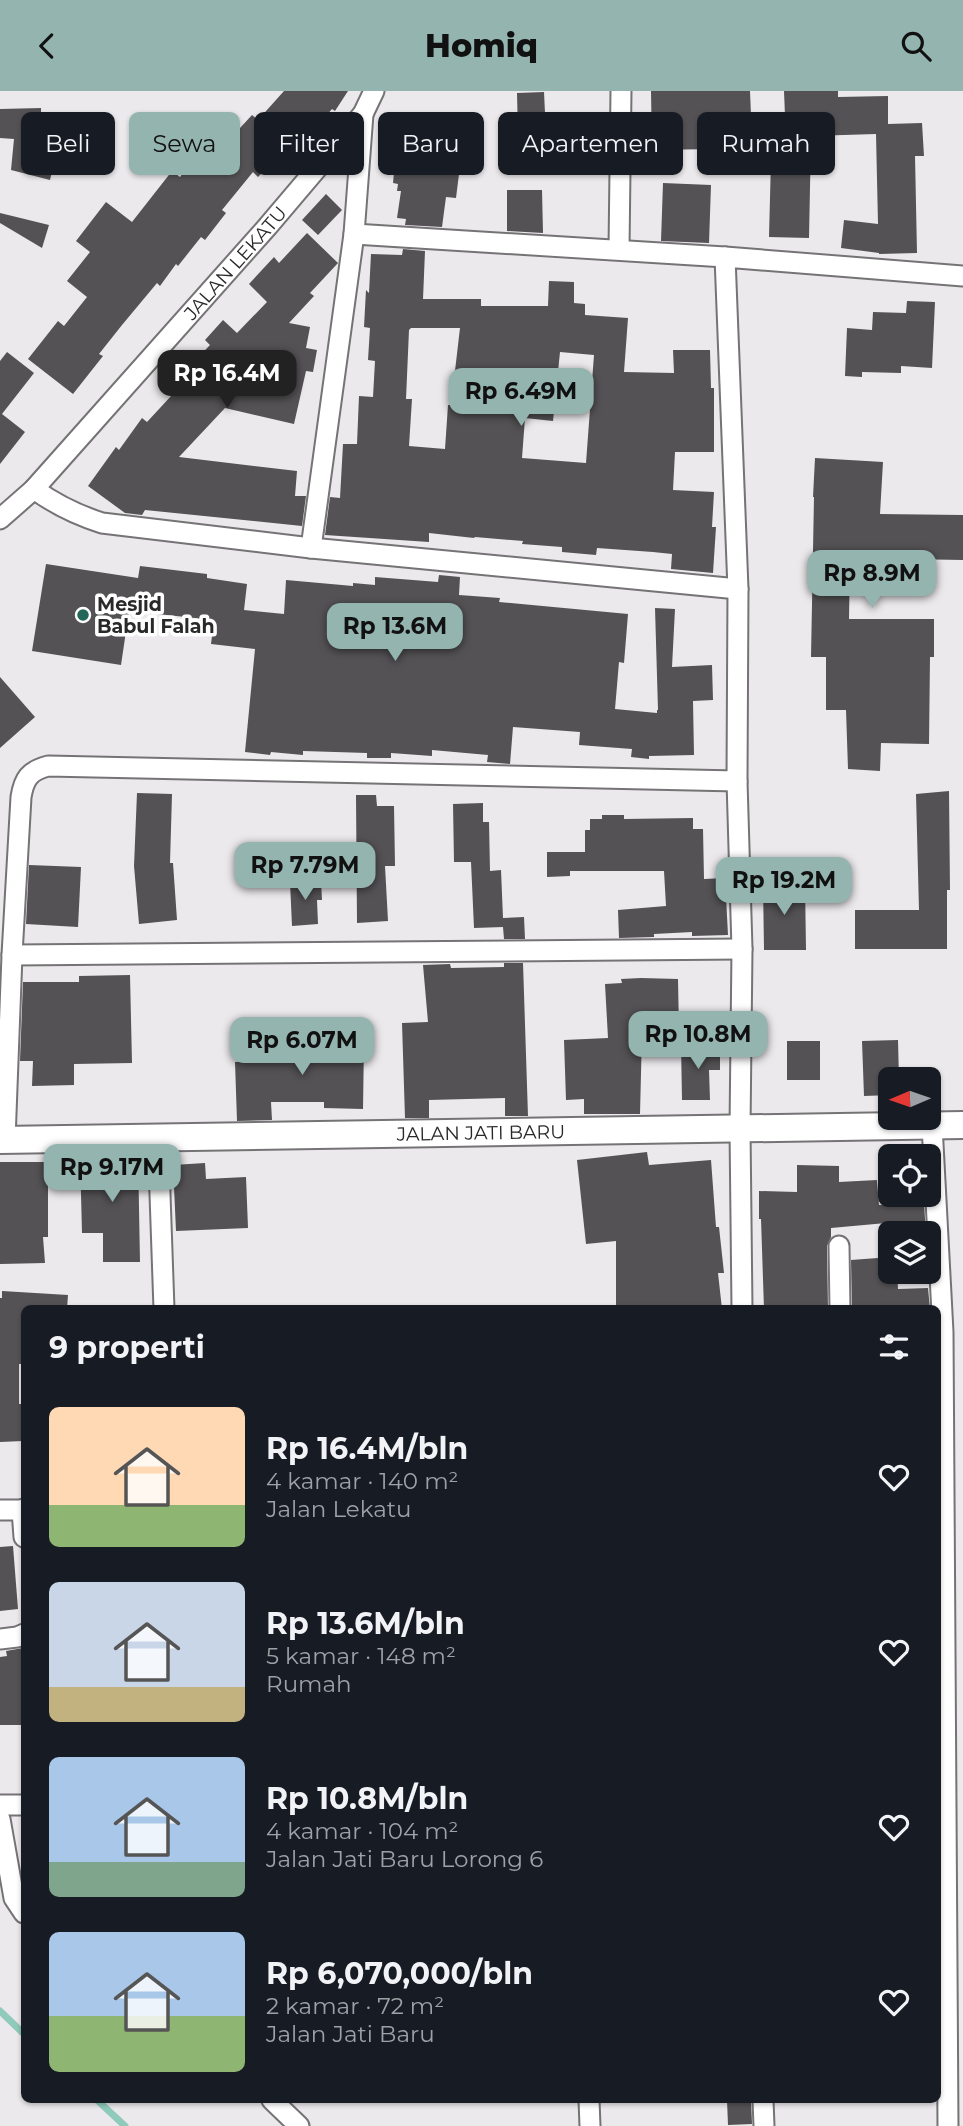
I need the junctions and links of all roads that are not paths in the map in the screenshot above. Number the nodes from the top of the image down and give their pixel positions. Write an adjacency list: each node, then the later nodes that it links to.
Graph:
1 (374, 91): 3 (street, JALAN LEKATU)
2 (621, 91): 7 (street)
3 (364, 112)
4 (311, 175): 10 (street, JALAN LEKATU)
5 (358, 175): 6 (street)
6 (354, 234): 7 (street); 12 (street)
7 (619, 249): 8 (street)
8 (725, 257): 9 (street); 13 (street)
9 (963, 276)
10 (34, 489): 11 (street, JALAN LEKATU); 12 (street)
11 (0, 519)
12 (312, 548): 13 (street)
13 (738, 589): 14 (street)
14 (737, 781): 15 (street); 16 (street)
15 (743, 949): 16 (street); 20 (street)
16 (12, 955): 23 (street)
17 (942, 1125): 18 (street, JALAN JATI BARU)
18 (963, 1125)
19 (878, 1126): 20 (street, JALAN JATI BARU)
20 (740, 1129): 22 (street, JALAN JATI BARU); 26 (street)
21 (932, 1131): 28 (street)
22 (158, 1137): 23 (street, JALAN JATI BARU); 25 (street)
23 (3, 1140)
24 (839, 1246): 27 (street)
25 (164, 1305)
26 (742, 1305)
27 (840, 1305)
28 (939, 1305)
29 (941, 1384): 34 (street)
30 (21, 1509): 31 (street)
31 (0, 1510)
32 (21, 1635): 33 (street)
33 (0, 1639)
34 (949, 1801): 45 (street)
35 (0, 1805): 36 (street)
36 (21, 1805)
37 (0, 1819): 38 (street)
38 (21, 1909)
39 (275, 2103): 42 (street)
40 (589, 2103): 43 (street)
41 (763, 2103): 44 (street)
42 (299, 2126)
43 (590, 2126)
44 (764, 2126)
45 (948, 2126)

